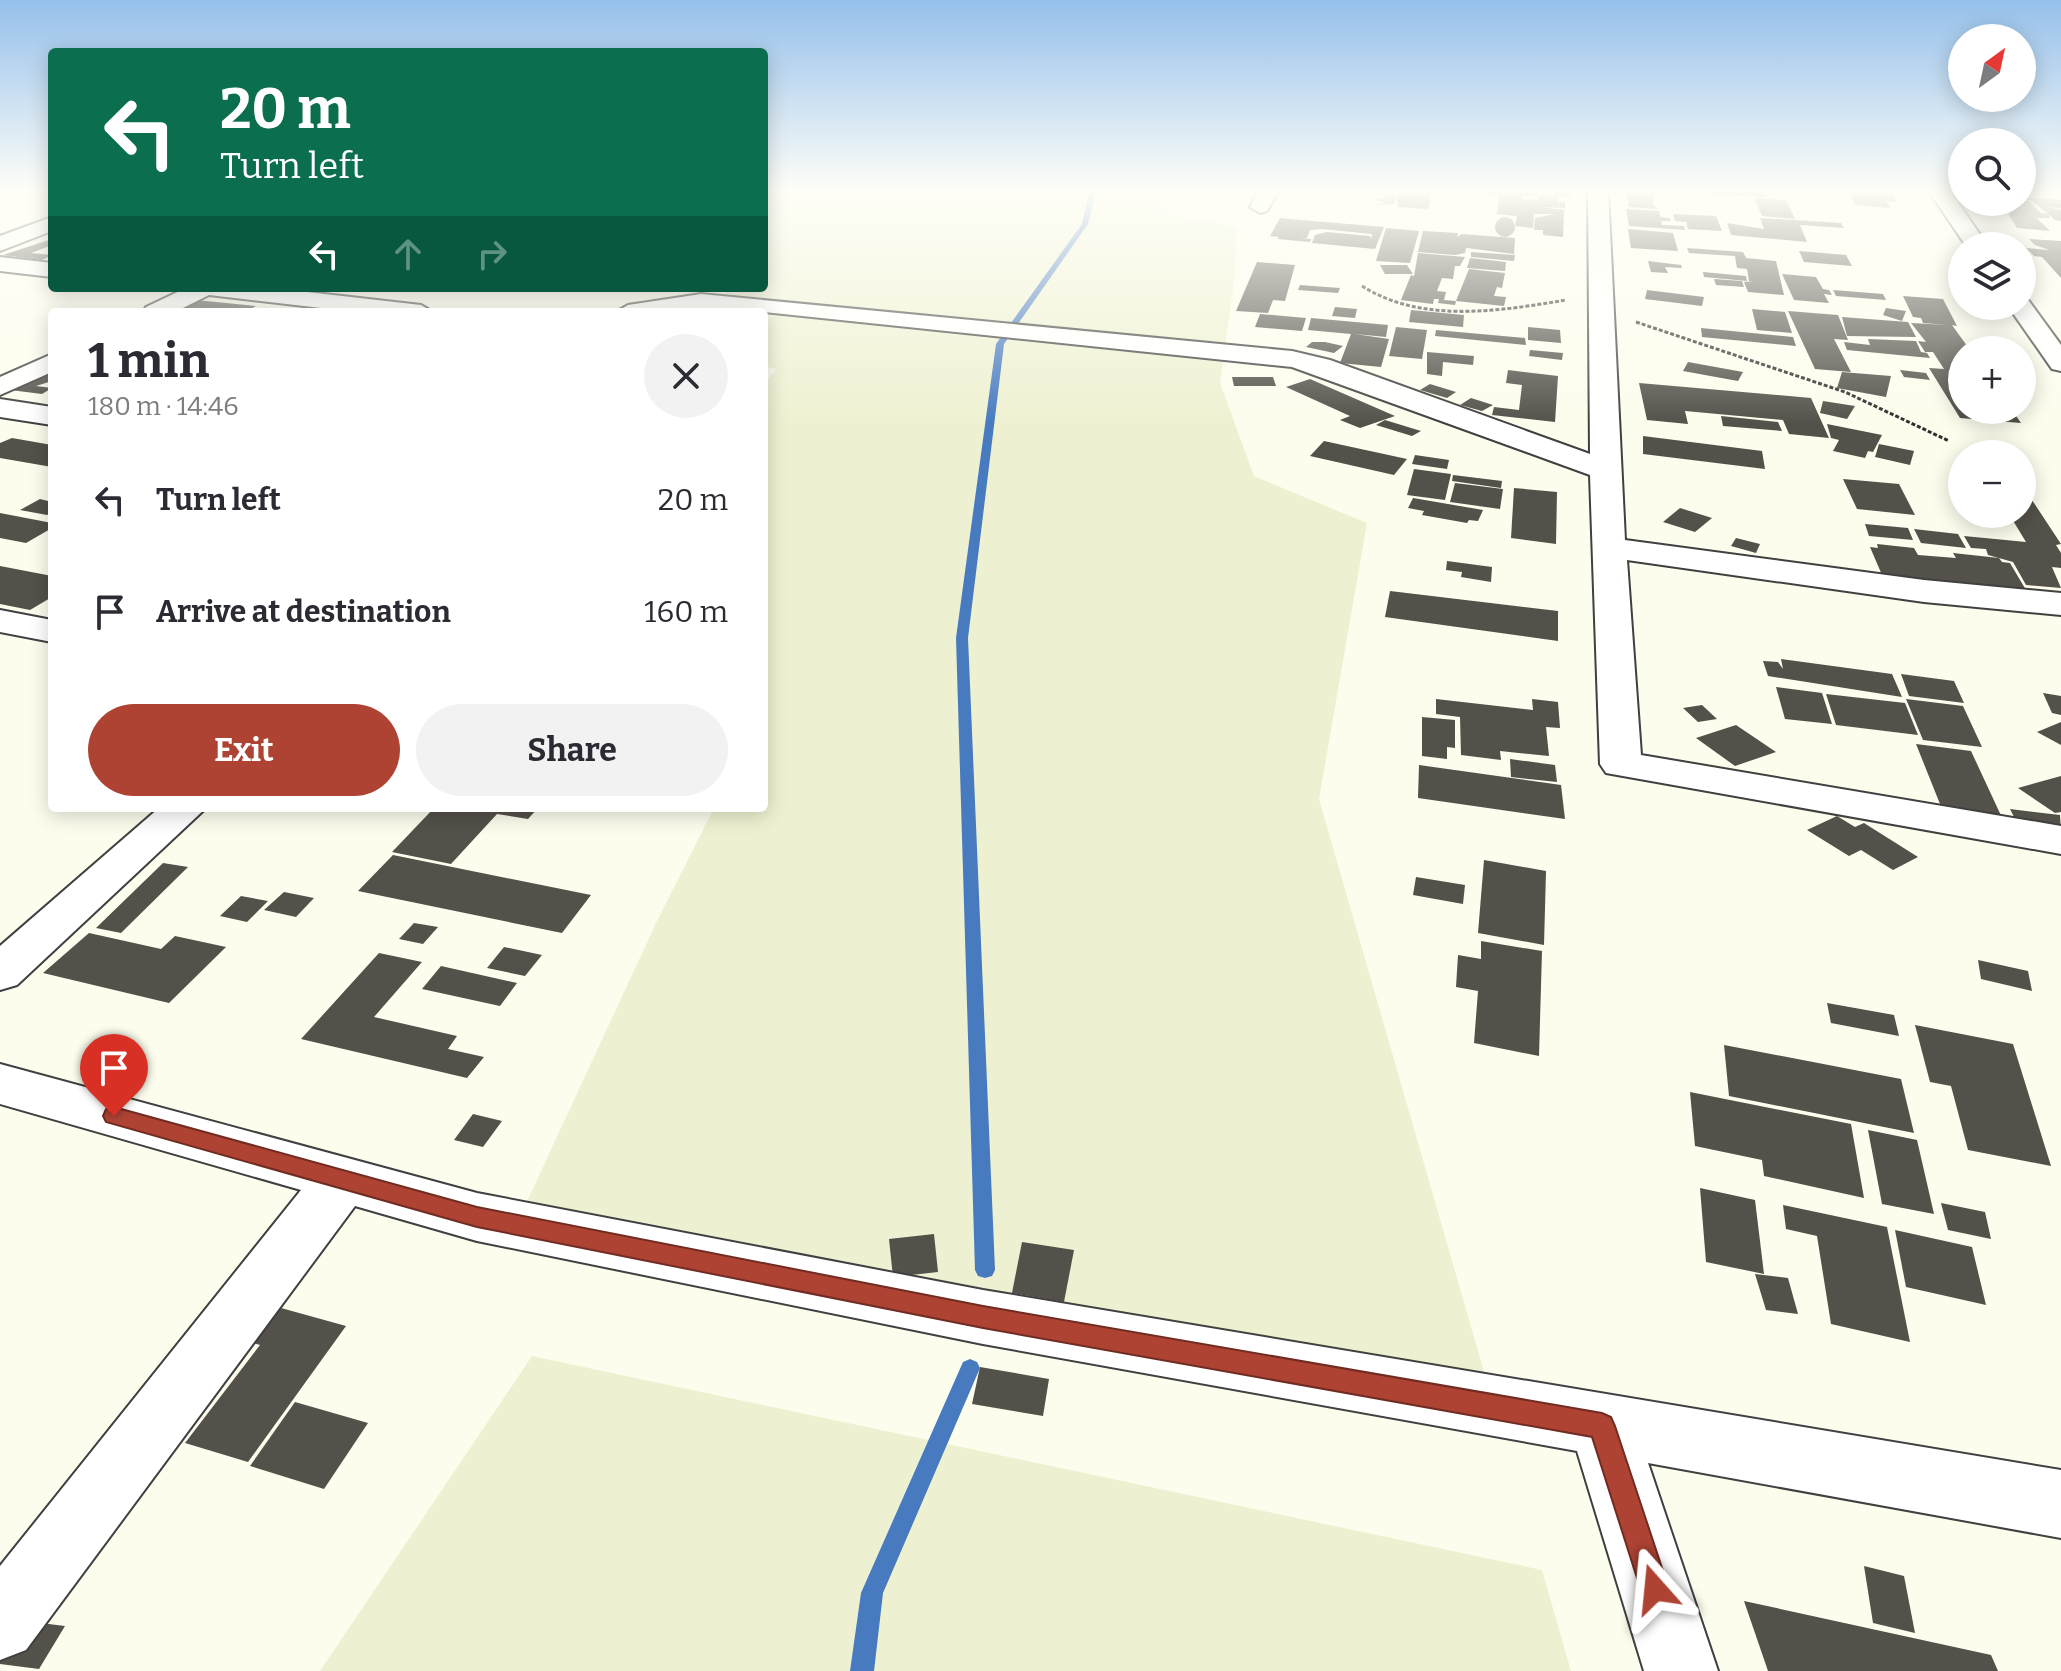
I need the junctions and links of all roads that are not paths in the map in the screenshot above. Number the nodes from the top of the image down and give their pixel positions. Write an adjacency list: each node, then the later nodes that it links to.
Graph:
1 (1600, 268): 13 (street)
2 (198, 292): 4 (street)
3 (242, 292): 5 (street)
4 (164, 308)
5 (385, 308)
6 (655, 308): 13 (street)
7 (2030, 320): 8 (street)
8 (2061, 363)
9 (48, 364): 10 (street)
10 (0, 387)
11 (0, 408): 12 (street)
12 (48, 415)
13 (1605, 470): 14 (street)
14 (1612, 548): 15 (street); 19 (street)
15 (2061, 604)
16 (0, 621): 17 (street)
17 (48, 630)
18 (181, 812): 20 (street)
19 (2061, 840)
20 (0, 973)
21 (0, 1084): 22 (street)
22 (342, 1180): 23 (street); 25 (street)
23 (1602, 1426): 24 (street); 26 (street)
24 (2061, 1504)
25 (0, 1624)
26 (1681, 1671)

